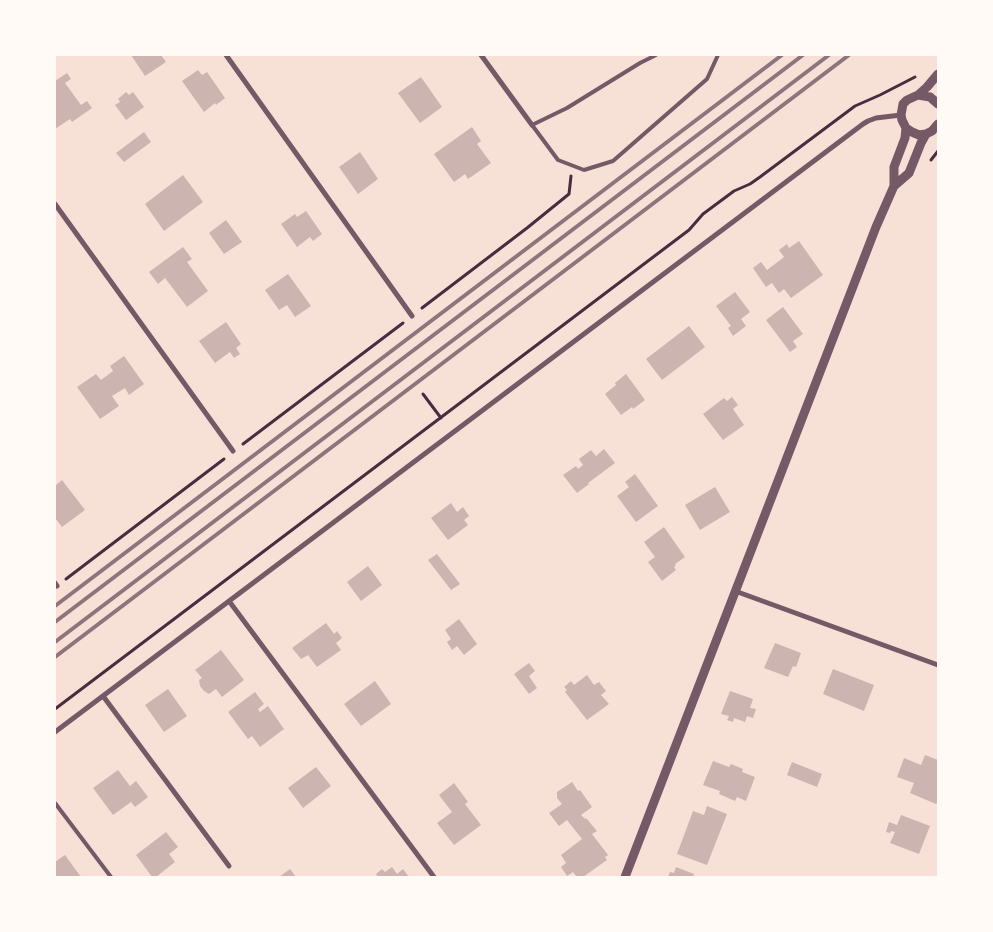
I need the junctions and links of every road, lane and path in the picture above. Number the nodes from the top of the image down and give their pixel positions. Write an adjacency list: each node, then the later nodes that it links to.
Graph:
1 (226, 55): 17 (street)
2 (481, 55): 11 (street)
3 (656, 55): 11 (lane)
4 (718, 55): 14 (lane)
5 (920, 74): 19 (path)
6 (938, 74): 7 (street)
7 (918, 95): 8 (street); 9 (street)
8 (938, 104)
9 (901, 114): 12 (street); 23 (street)
10 (938, 124): 13 (street)
11 (532, 125): 14 (lane)
12 (906, 128): 13 (street); 15 (street)
13 (926, 134): 15 (street)
14 (572, 166): 17 (path)
15 (894, 186): 22 (street)
16 (55, 204): 20 (street)
17 (412, 316): 20 (path)
18 (423, 394): 19 (path)
19 (441, 418): 26 (path)
20 (233, 451): 21 (path)
21 (56, 584)
22 (736, 591): 24 (street); 32 (street)
23 (229, 601): 25 (street); 31 (street)
24 (938, 665)
25 (104, 696): 27 (street); 29 (street)
26 (55, 709)
27 (55, 732)
28 (55, 803): 30 (lane)
29 (229, 866)
30 (111, 877)
31 (434, 877)
32 (625, 877)

